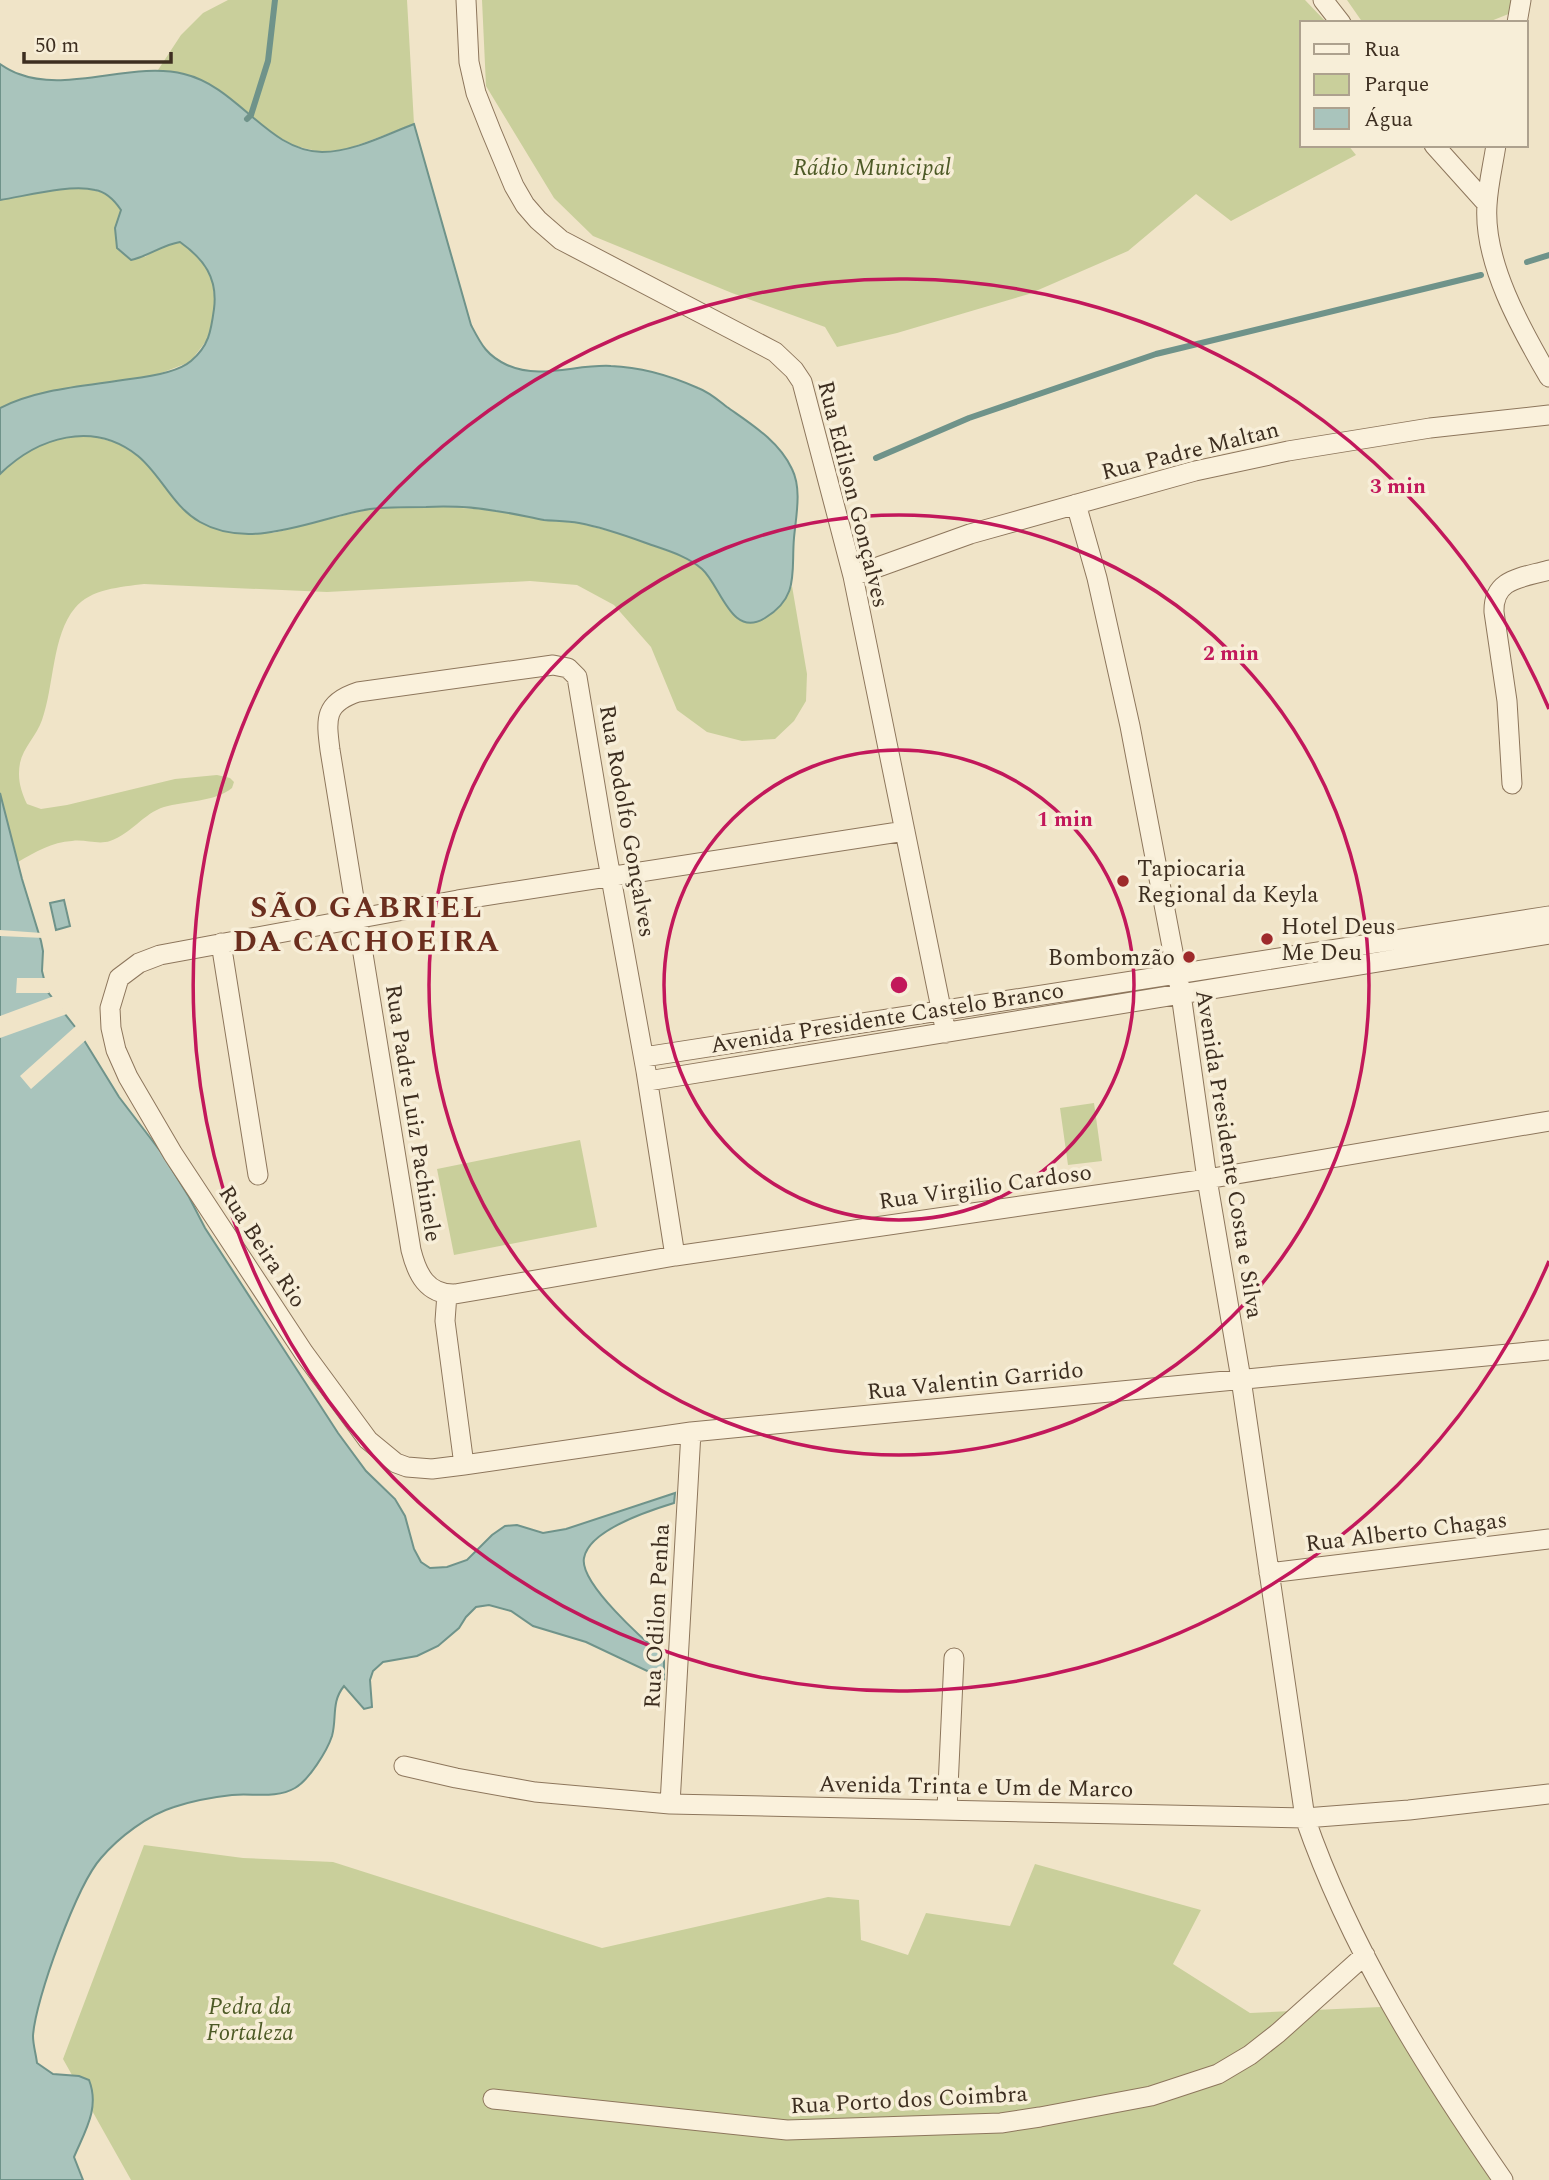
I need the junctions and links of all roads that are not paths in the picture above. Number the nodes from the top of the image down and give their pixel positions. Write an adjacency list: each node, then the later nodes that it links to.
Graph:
1 (467, 0): 13 (street, Rua Edilson Gonçalves)
2 (1323, 0): 4 (street)
3 (1521, 0): 5 (street)
4 (1339, 21)
5 (1517, 21)
6 (1436, 147): 8 (street)
7 (1496, 147): 8 (street)
8 (1487, 204): 9 (street)
9 (1549, 377)
10 (1549, 415): 11 (street, Rua Padre Maltan)
11 (1076, 504): 13 (street, Rua Padre Maltan); 22 (street, Avenida Presidente Costa e Silva)
12 (1549, 570): 15 (street)
13 (853, 576): 16 (street, Rua Edilson Gonçalves)
14 (328, 735): 17 (street, Rua Rodolfo Gonçalves); 19 (street, Rua Padre Luiz Pachinele)
15 (1512, 784)
16 (905, 831): 17 (street); 24 (street, Rua Edilson Gonçalves)
17 (612, 877): 19 (street); 26 (street, Rua Rodolfo Gonçalves)
18 (1549, 916): 22 (street, Avenida Presidente Castelo Branco)
19 (359, 918): 21 (street); 32 (street, Rua Padre Luiz Pachinele)
20 (1549, 934): 23 (street, Avenida Presidente Castelo Branco)
21 (221, 943): 29 (street); 37 (street, Rua Beira Rio)
22 (1177, 974): 23 (street, Avenida Presidente Costa e Silva); 24 (street, Avenida Presidente Castelo Branco)
23 (1181, 994): 25 (street, Avenida Presidente Castelo Branco); 30 (street, Avenida Presidente Costa e Silva)
24 (942, 1011): 25 (street, Rua Edilson Gonçalves); 26 (street, Avenida Presidente Castelo Branco)
25 (946, 1032): 27 (street, Avenida Presidente Castelo Branco)
26 (644, 1057): 27 (street, Rua Rodolfo Gonçalves)
27 (648, 1082): 31 (street, Rua Rodolfo Gonçalves)
28 (1549, 1121): 30 (street, Rua Virgilio Cardoso)
29 (258, 1175)
30 (1207, 1179): 31 (street, Rua Virgilio Cardoso); 34 (street, Avenida Presidente Costa e Silva)
31 (675, 1256): 32 (street, Rua Virgilio Cardoso)
32 (438, 1291): 36 (street)
33 (1549, 1350): 34 (street, Rua Valentin Garrido)
34 (1241, 1379): 35 (street, Rua Valentin Garrido); 39 (street, Avenida Presidente Costa e Silva)
35 (691, 1432): 36 (street, Rua Valentin Garrido); 43 (street, Rua Odilon Penha)
36 (464, 1465): 37 (street, Rua Valentin Garrido)
37 (407, 1467)
38 (1549, 1539): 39 (street, Rua Alberto Chagas)
39 (1269, 1573): 45 (street, Avenida Presidente Costa e Silva)
40 (954, 1658): 44 (street)
41 (404, 1766): 43 (street, Avenida Trinta e Um de Marco)
42 (1549, 1794): 45 (street, Avenida Trinta e Um de Marco)
43 (670, 1804): 44 (street, Avenida Trinta e Um de Marco)
44 (947, 1809): 45 (street, Avenida Trinta e Um de Marco)
45 (1305, 1818): 46 (street, Avenida Presidente Costa e Silva)
46 (1365, 1955): 47 (street, Rua Porto dos Coimbra); 48 (street, Avenida Presidente Costa e Silva)
47 (493, 2099)
48 (1503, 2180)

